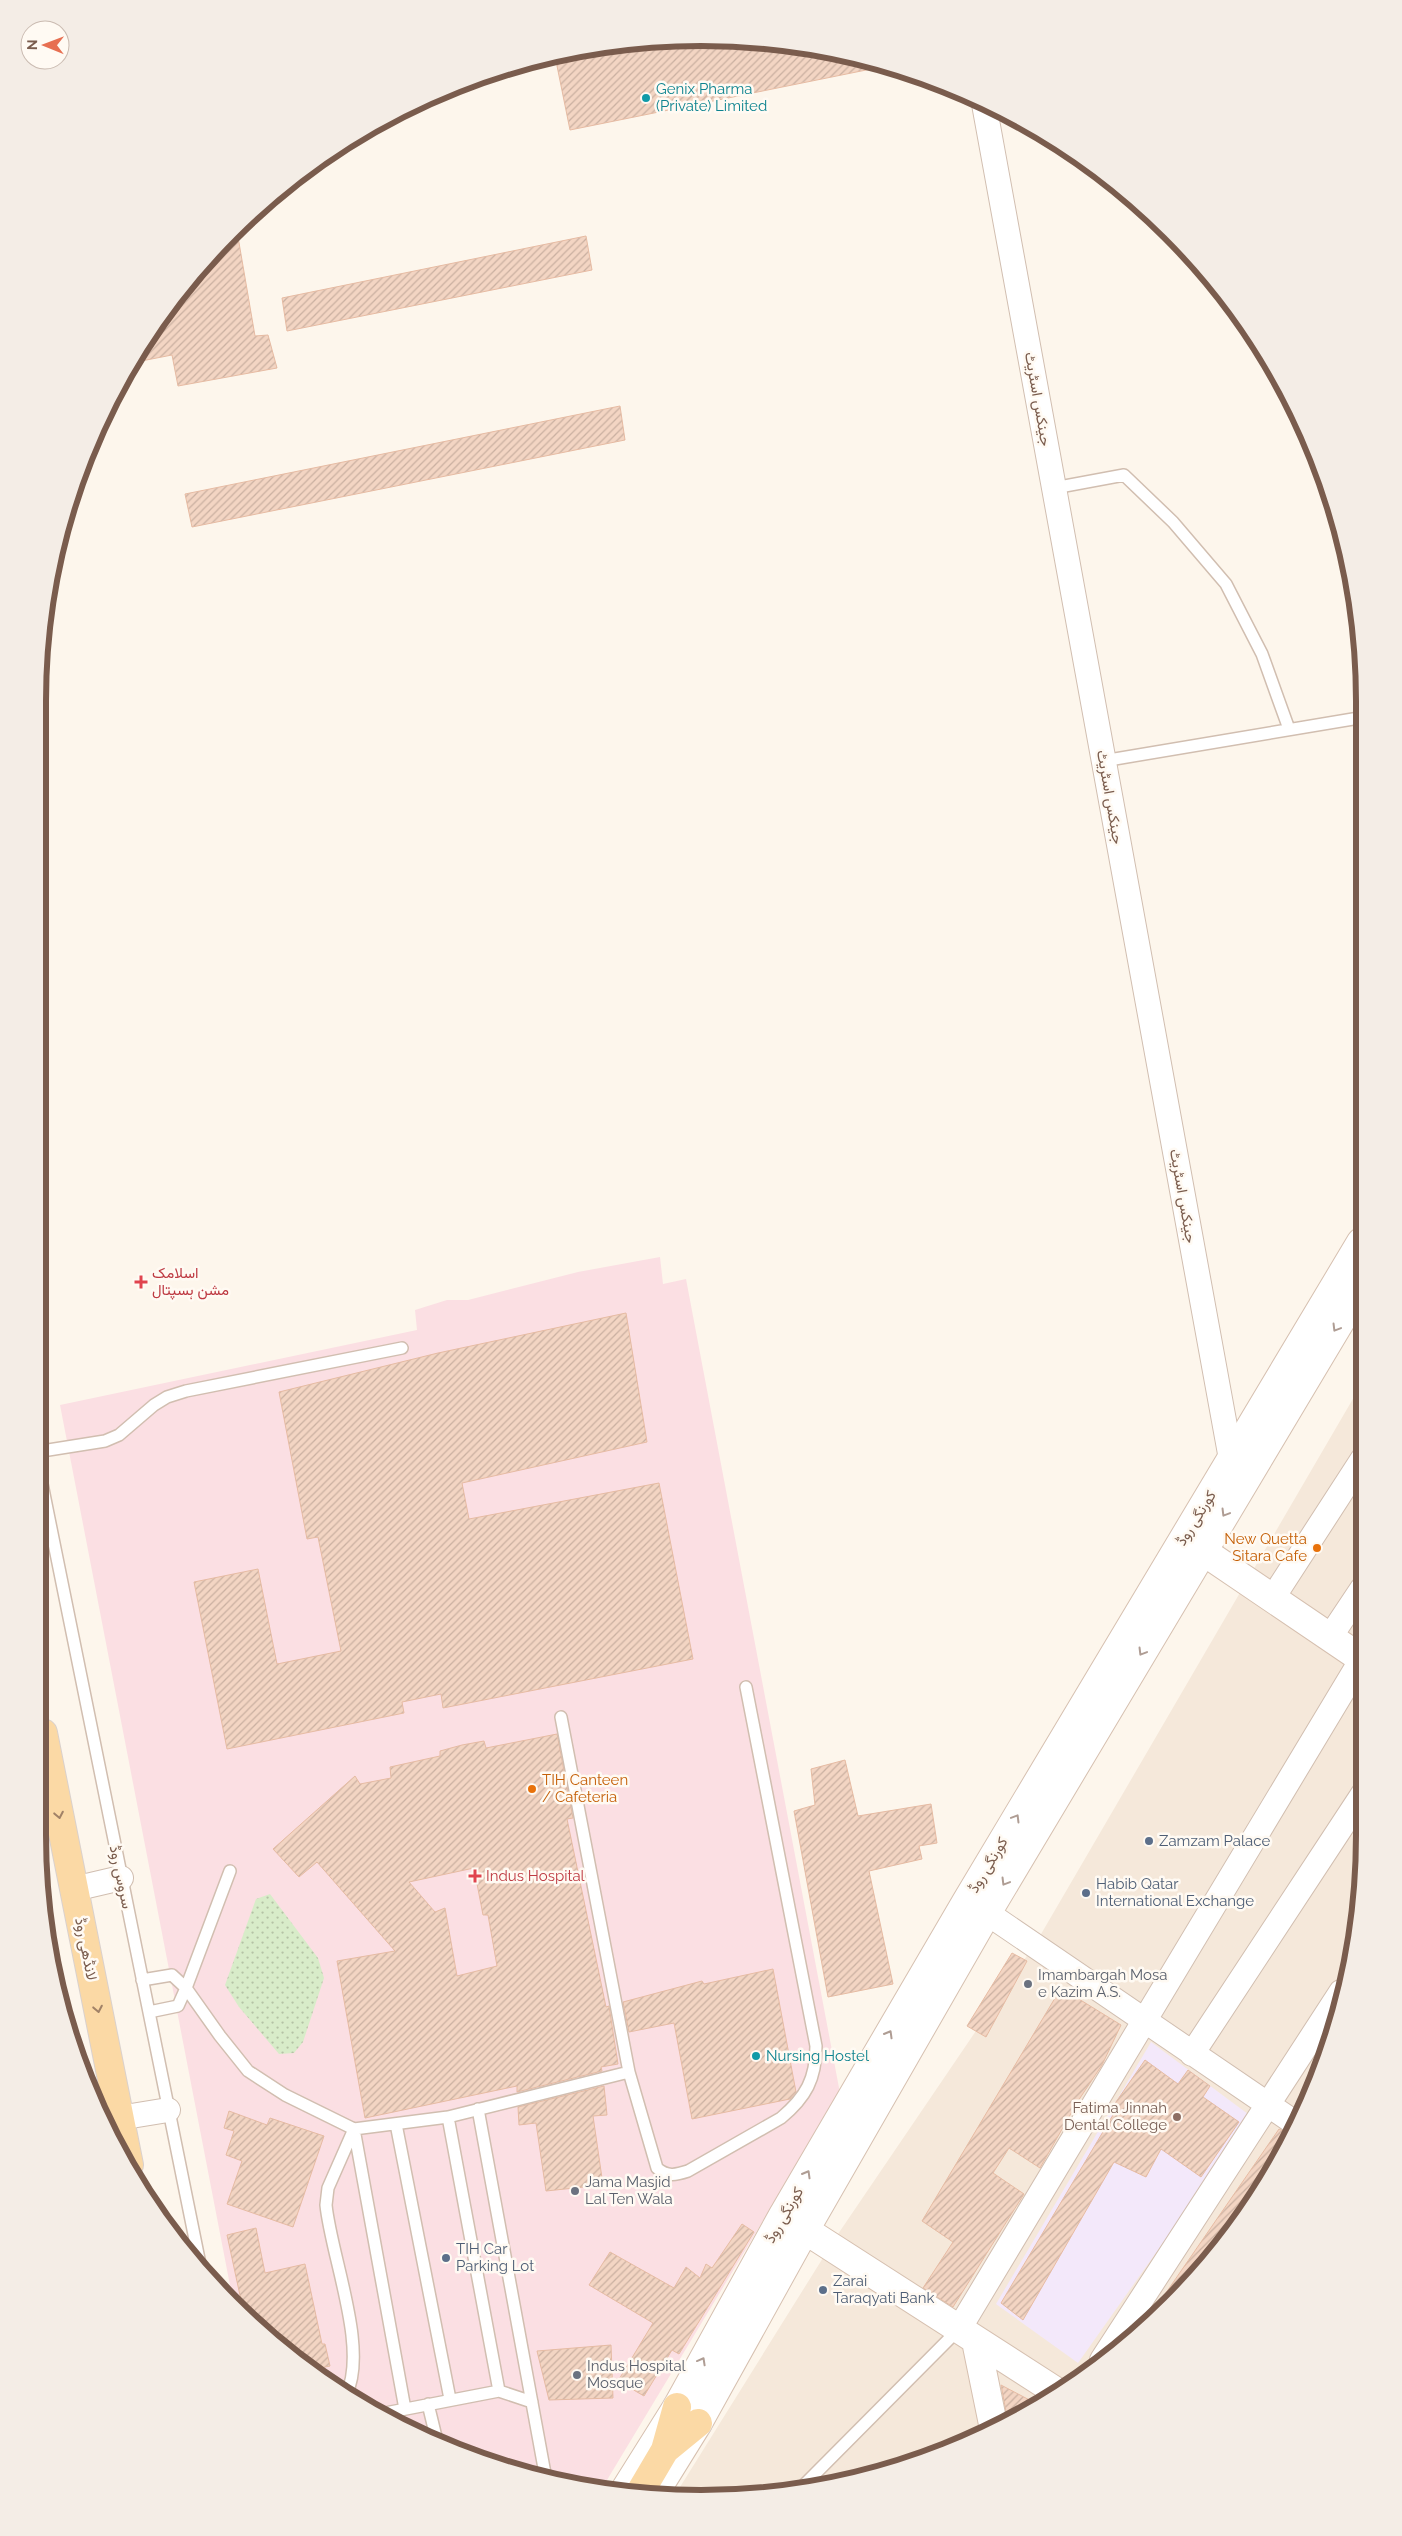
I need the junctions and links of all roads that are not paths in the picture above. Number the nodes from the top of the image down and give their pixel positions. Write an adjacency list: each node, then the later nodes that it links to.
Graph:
1 (985, 111): 2 (street, جینکس اسٹریٹ)
2 (1054, 488): 4 (lane); 5 (street, جینکس اسٹریٹ)
3 (1356, 718): 4 (lane)
4 (1289, 729): 5 (lane)
5 (1103, 761): 10 (street, جینکس اسٹریٹ)
6 (1356, 1250): 10 (main road, کورنگی روڈ)
7 (1356, 1295): 12 (main road, کورنگی روڈ, one-way to 12)
8 (402, 1348): 9 (lane)
9 (46, 1450)
10 (1231, 1462): 12 (street, جینکس اسٹریٹ); 14 (main road, کورنگی روڈ)
11 (1356, 1469): 16 (street)
12 (1239, 1490): 14 (main road, کورنگی روڈ, one-way to 14)
13 (46, 1504): 25 (lane, سروس روڈ)
14 (1193, 1544): 16 (main road); 27 (main road, کورنگی روڈ)
15 (1356, 1598): 17 (street)
16 (1272, 1599): 17 (main road)
17 (1330, 1638): 18 (main road)
18 (1356, 1655)
19 (1356, 1669): 32 (street)
20 (746, 1687): 34 (lane)
21 (561, 1717): 34 (lane)
22 (46, 1748): 26 (main road, لانڈھی روڈ, one-way to 26)
23 (1356, 1805): 33 (street)
24 (230, 1871): 29 (lane)
25 (121, 1878): 26 (street); 28 (lane, سروس روڈ)
26 (74, 1889): 39 (main road, لانڈھی روڈ, one-way to 39)
27 (976, 1908): 32 (street); 44 (main road, کورنگی روڈ); 54 (main road, کورنگی روڈ, one-way to 27)
28 (142, 1980): 29 (lane); 31 (lane, سروس روڈ)
29 (186, 1988): 31 (lane); 42 (lane)
30 (1333, 2004): 35 (street)
31 (149, 2012): 37 (lane, سروس روڈ)
32 (1144, 2022): 33 (street); 46 (street)
33 (1192, 2054): 35 (street)
34 (629, 2072): 36 (lane)
35 (1267, 2104): 40 (street); 47 (street)
36 (478, 2109): 38 (lane); 52 (lane)
37 (168, 2110): 39 (street); 45 (lane, سروس روڈ)
38 (448, 2117): 41 (lane); 50 (lane)
39 (119, 2118): 43 (main road, لانڈھی روڈ)
40 (1290, 2120)
41 (396, 2124): 42 (lane); 51 (lane)
42 (354, 2129): 48 (lane); 55 (lane)
43 (124, 2143)
44 (806, 2230): 46 (main road); 58 (main road, کورنگی روڈ)
45 (198, 2253)
46 (968, 2335): 49 (main road); 57 (main road); 62 (lane)
47 (1112, 2344)
48 (349, 2386)
49 (1051, 2388)
50 (499, 2391): 51 (lane); 52 (lane)
51 (450, 2399): 53 (lane)
52 (532, 2402): 61 (lane)
53 (428, 2404): 55 (lane); 59 (lane)
54 (677, 2407): 60 (main road); 63 (main road, کورنگی روڈ)
55 (405, 2409): 56 (lane)
56 (393, 2412)
57 (992, 2421)
58 (698, 2423): 60 (main road); 65 (main road, کورنگی روڈ)
59 (435, 2433)
60 (665, 2450): 64 (main road)
61 (544, 2470)
62 (810, 2480)
63 (633, 2486)
64 (634, 2486)
65 (658, 2488)

